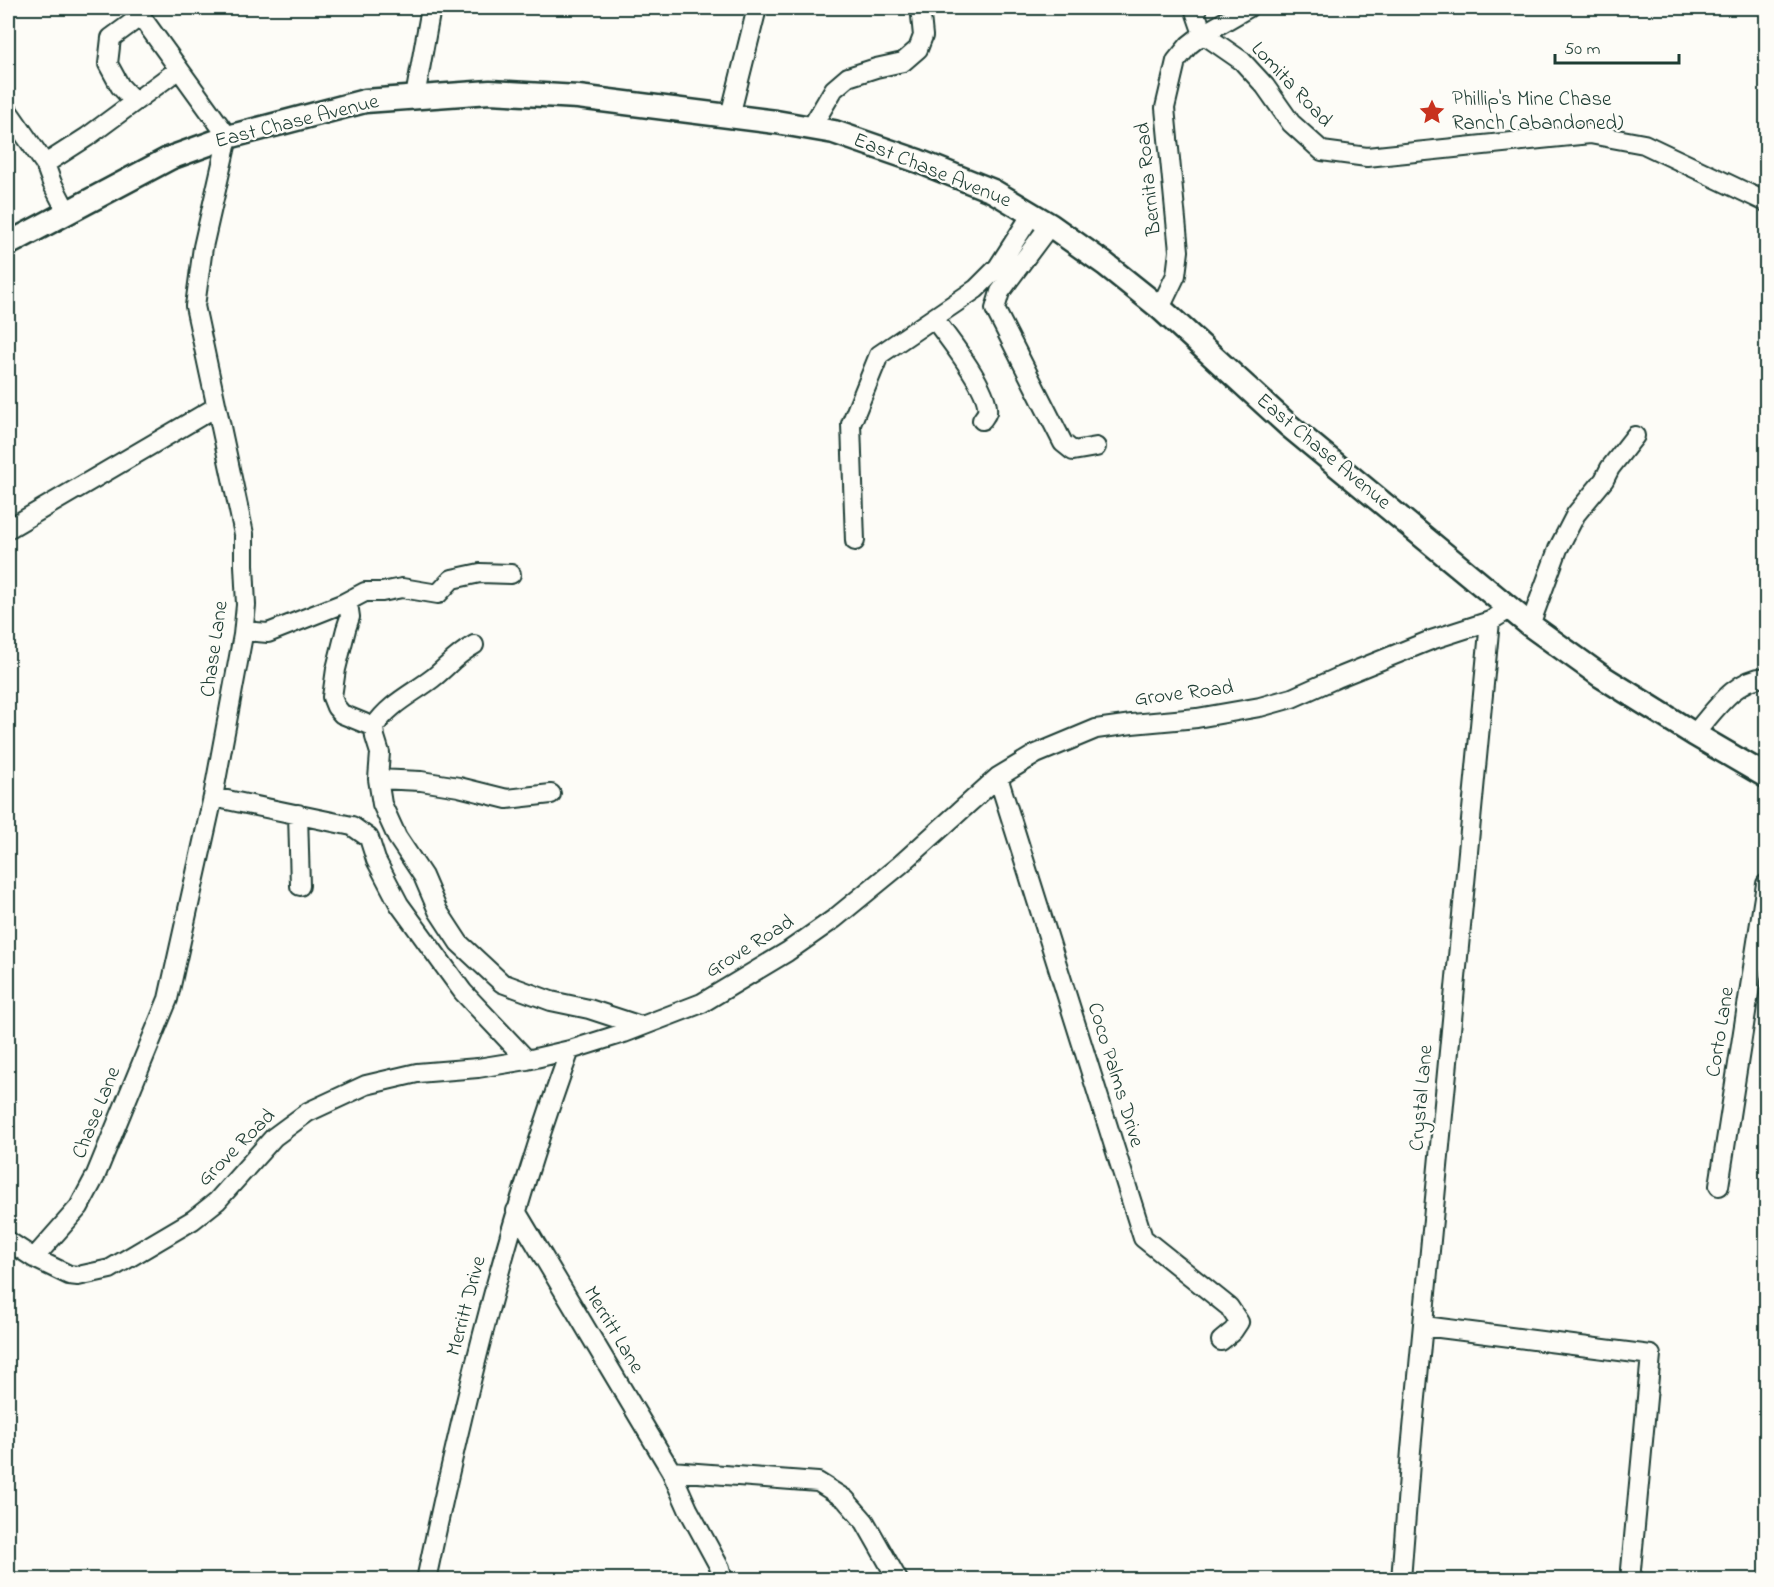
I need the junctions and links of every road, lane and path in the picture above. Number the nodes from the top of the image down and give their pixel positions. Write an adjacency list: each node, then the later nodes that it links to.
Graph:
1 (431, 8): 9 (street)
2 (757, 8): 12 (street)
3 (926, 8): 13 (street)
4 (1194, 8): 7 (street)
5 (1248, 8): 7 (street, Bernita Road)
6 (138, 12): 8 (street); 10 (street)
7 (1203, 34): 16 (street, Lomita Road); 20 (street, Bernita Road)
8 (179, 69): 10 (street); 14 (street)
9 (415, 97): 12 (main road, East Chase Avenue); 14 (main road, East Chase Avenue)
10 (134, 101): 15 (street)
11 (8, 111): 15 (street)
12 (730, 116): 13 (main road, East Chase Avenue)
13 (811, 128): 18 (main road, East Chase Avenue)
14 (228, 137): 17 (main road, East Chase Avenue); 22 (street, Chase Lane)
15 (45, 164): 17 (street)
16 (1767, 202)
17 (67, 212): 19 (main road, East Chase Avenue)
18 (1041, 220): 20 (main road, East Chase Avenue); 21 (street); 25 (street)
19 (8, 244)
20 (1160, 308): 30 (main road, East Chase Avenue)
21 (934, 319): 23 (street); 27 (street)
22 (216, 407): 26 (street); 33 (street, Chase Lane)
23 (982, 420)
24 (1635, 436): 32 (street)
25 (1096, 447)
26 (8, 529)
27 (855, 541)
28 (511, 574): 29 (street)
29 (344, 603): 33 (street); 36 (street)
30 (1511, 608): 31 (street, Grove Road); 32 (main road, East Chase Avenue)
31 (1490, 621): 39 (street, Grove Road); 53 (street, Crystal Lane)
32 (1530, 625): 37 (main road, East Chase Avenue)
33 (243, 631): 42 (street, Chase Lane)
34 (474, 645): 36 (street)
35 (1767, 677): 37 (street)
36 (375, 727): 40 (street)
37 (1694, 734): 38 (main road, East Chase Avenue)
38 (1767, 776)
39 (998, 777): 46 (street, Grove Road); 54 (street, Coco Palms Drive)
40 (378, 779): 41 (street); 46 (street)
41 (550, 794)
42 (213, 797): 43 (street); 52 (street, Chase Lane)
43 (298, 814): 45 (street); 48 (street)
44 (1767, 884): 49 (street, Corto Lane)
45 (300, 886)
46 (641, 1026): 47 (street, Grove Road)
47 (570, 1050): 48 (street, Grove Road); 50 (street, Merritt Drive)
48 (527, 1060): 52 (street, Grove Road)
49 (1719, 1186)
50 (516, 1211): 55 (street, Merritt Lane); 56 (street, Merritt Drive)
51 (8, 1241): 52 (street, Grove Road)
52 (34, 1258)
53 (1424, 1326): 59 (street, Crystal Lane); 60 (street)
54 (1221, 1341)
55 (671, 1472): 57 (street, Merritt Lane); 58 (street)
56 (426, 1580)
57 (723, 1580)
58 (898, 1580)
59 (1401, 1580)
60 (1630, 1580)

